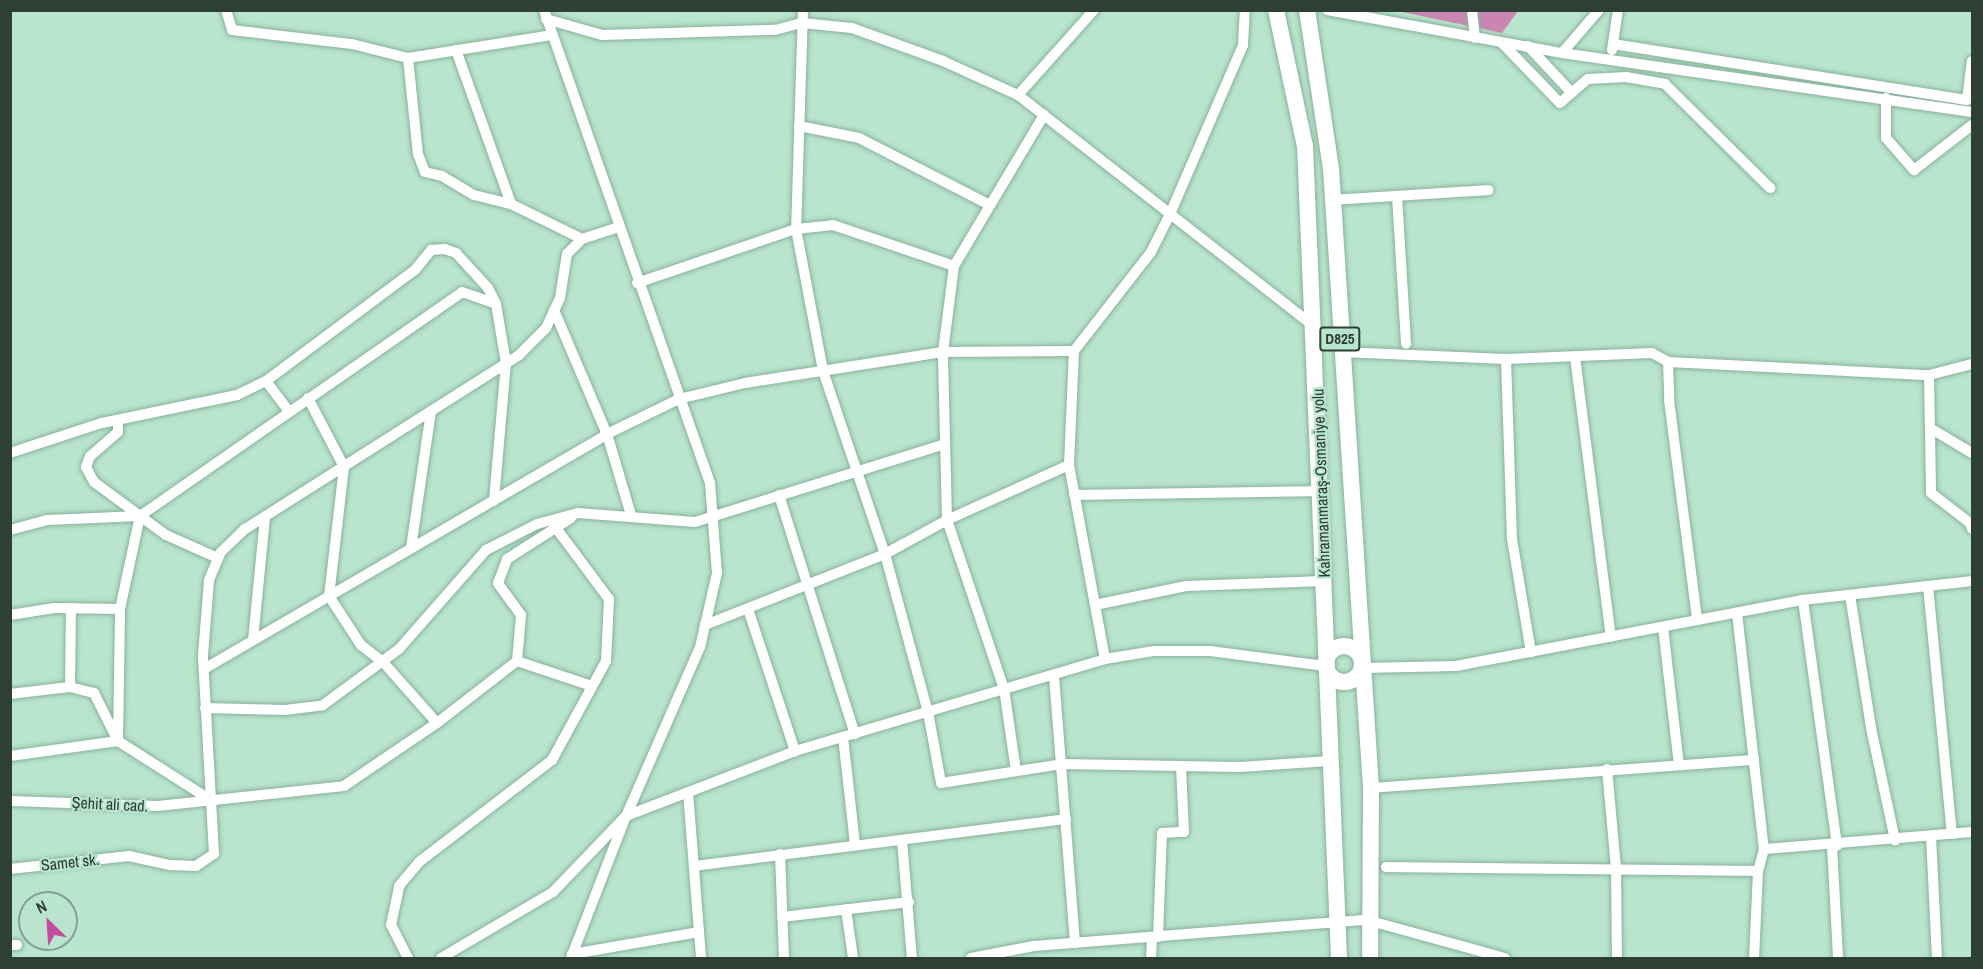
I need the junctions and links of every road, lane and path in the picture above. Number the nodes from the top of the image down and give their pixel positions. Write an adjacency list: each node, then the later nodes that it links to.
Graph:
1 (226, 10): 20 (street)
2 (803, 10): 12 (street)
3 (1094, 10): 24 (street)
4 (1245, 10): 36 (street)
5 (1276, 10): 44 (highway, Kahramanmaraş-Osmaniye yolu / D825)
6 (1307, 10): 33 (highway, Kahramanmaraş-Osmaniye yolu / D825)
7 (1327, 10): 14 (street)
8 (1472, 10): 14 (street)
9 (1599, 10): 19 (street)
10 (1618, 10): 16 (street)
11 (545, 15): 12 (street); 13 (street)
12 (802, 23): 24 (street); 29 (street)
13 (551, 35): 18 (street); 37 (street)
14 (1475, 38): 15 (street)
15 (1502, 42): 17 (street); 23 (street)
16 (1612, 44): 21 (street); 22 (street)
17 (1528, 46): 19 (street); 23 (street)
18 (456, 50): 20 (street); 34 (street)
19 (1562, 53): 21 (street)
20 (408, 58): 34 (street)
21 (1610, 60): 25 (street)
22 (1972, 62)
23 (1572, 93): 30 (street)
24 (1018, 95): 27 (street)
25 (1886, 98): 26 (street); 28 (street)
26 (1972, 112)
27 (1044, 115): 35 (street); 36 (street)
28 (1972, 125)
29 (799, 126): 35 (street); 38 (street)
30 (1770, 188)
31 (1489, 190): 32 (street)
32 (1397, 196): 33 (street); 45 (street)
33 (1332, 200): 48 (highway, Kahramanmaraş-Osmaniye yolu / D825)
34 (511, 204): 39 (street)
35 (990, 206): 40 (street)
36 (1170, 214): 44 (street); 46 (street)
37 (618, 227): 39 (street); 41 (street)
38 (796, 229): 40 (street); 41 (street); 54 (street)
39 (582, 239): 43 (street)
40 (954, 266): 47 (street)
41 (637, 283): 58 (street)
42 (496, 304): 52 (street); 56 (street); 57 (street)
43 (554, 310): 52 (street); 63 (street)
44 (1314, 326): 70 (highway, Kahramanmaraş-Osmaniye yolu / D825)
45 (1406, 344)
46 (1074, 351): 47 (street); 67 (street)
47 (943, 352): 54 (street); 64 (street)
48 (1341, 352): 50 (street); 109 (highway, Kahramanmaraş-Osmaniye yolu / D825)
49 (1575, 357): 50 (street); 51 (street); 102 (street)
50 (1506, 358): 104 (street)
51 (1668, 362): 55 (street); 99 (street)
52 (506, 363): 60 (street); 73 (street)
53 (1972, 364): 55 (street)
54 (823, 371): 58 (street); 69 (street)
55 (1929, 375): 62 (street)
56 (266, 381): 59 (street); 61 (street)
57 (308, 398): 59 (street); 68 (street)
58 (679, 399): 63 (street); 78 (street)
59 (289, 411): 76 (street)
60 (431, 411): 68 (street); 83 (street)
61 (118, 420): 65 (street); 76 (street)
62 (1930, 428): 66 (street); 81 (street)
63 (608, 434): 73 (street); 75 (street)
64 (945, 444): 69 (street); 79 (street)
65 (10, 453)
66 (1972, 453)
67 (1069, 465): 72 (street); 79 (street)
68 (344, 467): 77 (street); 91 (street)
69 (857, 471): 71 (street); 84 (street)
70 (1321, 492): 72 (street); 86 (highway, Kahramanmaraş-Osmaniye yolu / D825)
71 (779, 495): 78 (street); 89 (street)
72 (1074, 495): 93 (street)
73 (494, 500): 83 (street)
74 (579, 513): 75 (street); 80 (street); 107 (street)
75 (632, 515): 78 (street)
76 (140, 516): 82 (street); 85 (street); 95 (street)
77 (265, 517): 85 (street); 103 (street)
78 (713, 518): 100 (street)
79 (947, 520): 84 (street); 114 (street)
80 (556, 528): 106 (street); 112 (street)
81 (1972, 529)
82 (10, 530)
83 (411, 548): 91 (street)
84 (885, 554): 89 (street); 117 (street)
85 (219, 558): 110 (street)
86 (1324, 581): 93 (street); 108 (highway, Kahramanmaraş-Osmaniye yolu / D825)
87 (1972, 581): 88 (street)
88 (1929, 586): 90 (street); 138 (street)
89 (808, 587): 96 (street); 119 (street)
90 (1850, 595): 92 (street); 141 (street)
91 (328, 596): 103 (street); 107 (street)
92 (1803, 600): 97 (street); 143 (street)
93 (1095, 605): 105 (street)
94 (71, 608): 95 (street); 98 (street); 113 (street)
95 (120, 609): 121 (street)
96 (748, 609): 100 (street); 122 (street)
97 (1737, 613): 99 (street); 124 (street)
98 (10, 615)
99 (1697, 620): 101 (street)
100 (705, 625): 135 (street)
101 (1663, 627): 102 (street); 127 (street)
102 (1611, 637): 104 (street)
103 (253, 640): 110 (street)
104 (1531, 652): 109 (street)
105 (1105, 659): 108 (street); 111 (street)
106 (518, 661): 112 (street); 118 (street, Şehit ali cad.)
107 (383, 662): 116 (street); 118 (street)
108 (1325, 662): 109 (highway); 109 (highway); 125 (highway, Kahramanmaraş-Osmaniye yolu / D825)
109 (1363, 664): 131 (highway, Kahramanmaraş-Osmaniye yolu / D825)
110 (204, 669): 116 (street)
111 (1054, 676): 114 (street); 126 (street)
112 (592, 686): 160 (street)
113 (70, 687): 115 (street); 121 (street)
114 (1004, 689): 117 (street); 130 (street)
115 (10, 694)
116 (205, 708): 133 (street)
117 (928, 712): 119 (street); 130 (street)
118 (437, 723): 133 (street, Şehit ali cad.)
119 (855, 734): 120 (street)
120 (843, 737): 122 (street); 142 (street)
121 (118, 741): 123 (street); 133 (street)
122 (795, 751): 132 (street)
123 (10, 756)
124 (1754, 760): 127 (street); 144 (street)
125 (1329, 761): 128 (street); 155 (highway, Kahramanmaraş-Osmaniye yolu / D825)
126 (1062, 764): 128 (street); 130 (street); 136 (street)
127 (1679, 765): 129 (street)
128 (1181, 766): 157 (street)
129 (1606, 770): 131 (street); 148 (street)
130 (1016, 771)
131 (1371, 788): 154 (highway, Kahramanmaraş-Osmaniye yolu / D825)
132 (688, 792): 135 (street); 146 (street)
133 (209, 799): 134 (street, Şehit ali cad.); 149 (street, Samet sk.)
134 (10, 801)
135 (626, 816): 159 (street); 161 (street)
136 (1066, 819): 140 (street); 158 (street)
137 (1972, 832): 138 (street)
138 (1952, 834): 139 (street)
139 (1932, 836): 141 (street); 174 (street)
140 (902, 840): 142 (street); 151 (street)
141 (1895, 840): 143 (street)
142 (855, 844): 145 (street)
143 (1835, 846): 144 (street); 173 (street)
144 (1764, 849): 150 (street)
145 (780, 854): 146 (street); 153 (street)
146 (694, 866): 156 (street)
147 (1386, 867): 148 (street)
148 (1616, 867): 150 (street); 171 (street)
149 (10, 869)
150 (1758, 871): 172 (street)
151 (909, 902): 152 (street); 165 (street)
152 (846, 909): 153 (street); 164 (street)
153 (782, 917): 163 (street)
154 (1367, 920): 155 (street); 169 (highway, Kahramanmaraş-Osmaniye yolu / D825); 170 (street)
155 (1336, 924): 157 (street); 168 (highway, Kahramanmaraş-Osmaniye yolu / D825)
156 (699, 932): 159 (street); 162 (street)
157 (1155, 937): 158 (street); 167 (street)
158 (1075, 943): 166 (street)
159 (572, 956)
160 (408, 958)
161 (441, 958)
162 (701, 958)
163 (784, 958)
164 (853, 958)
165 (912, 958)
166 (971, 958)
167 (1150, 958)
168 (1339, 958)
169 (1370, 958)
170 (1505, 958)
171 (1617, 958)
172 (1754, 958)
173 (1838, 958)
174 (1937, 958)

